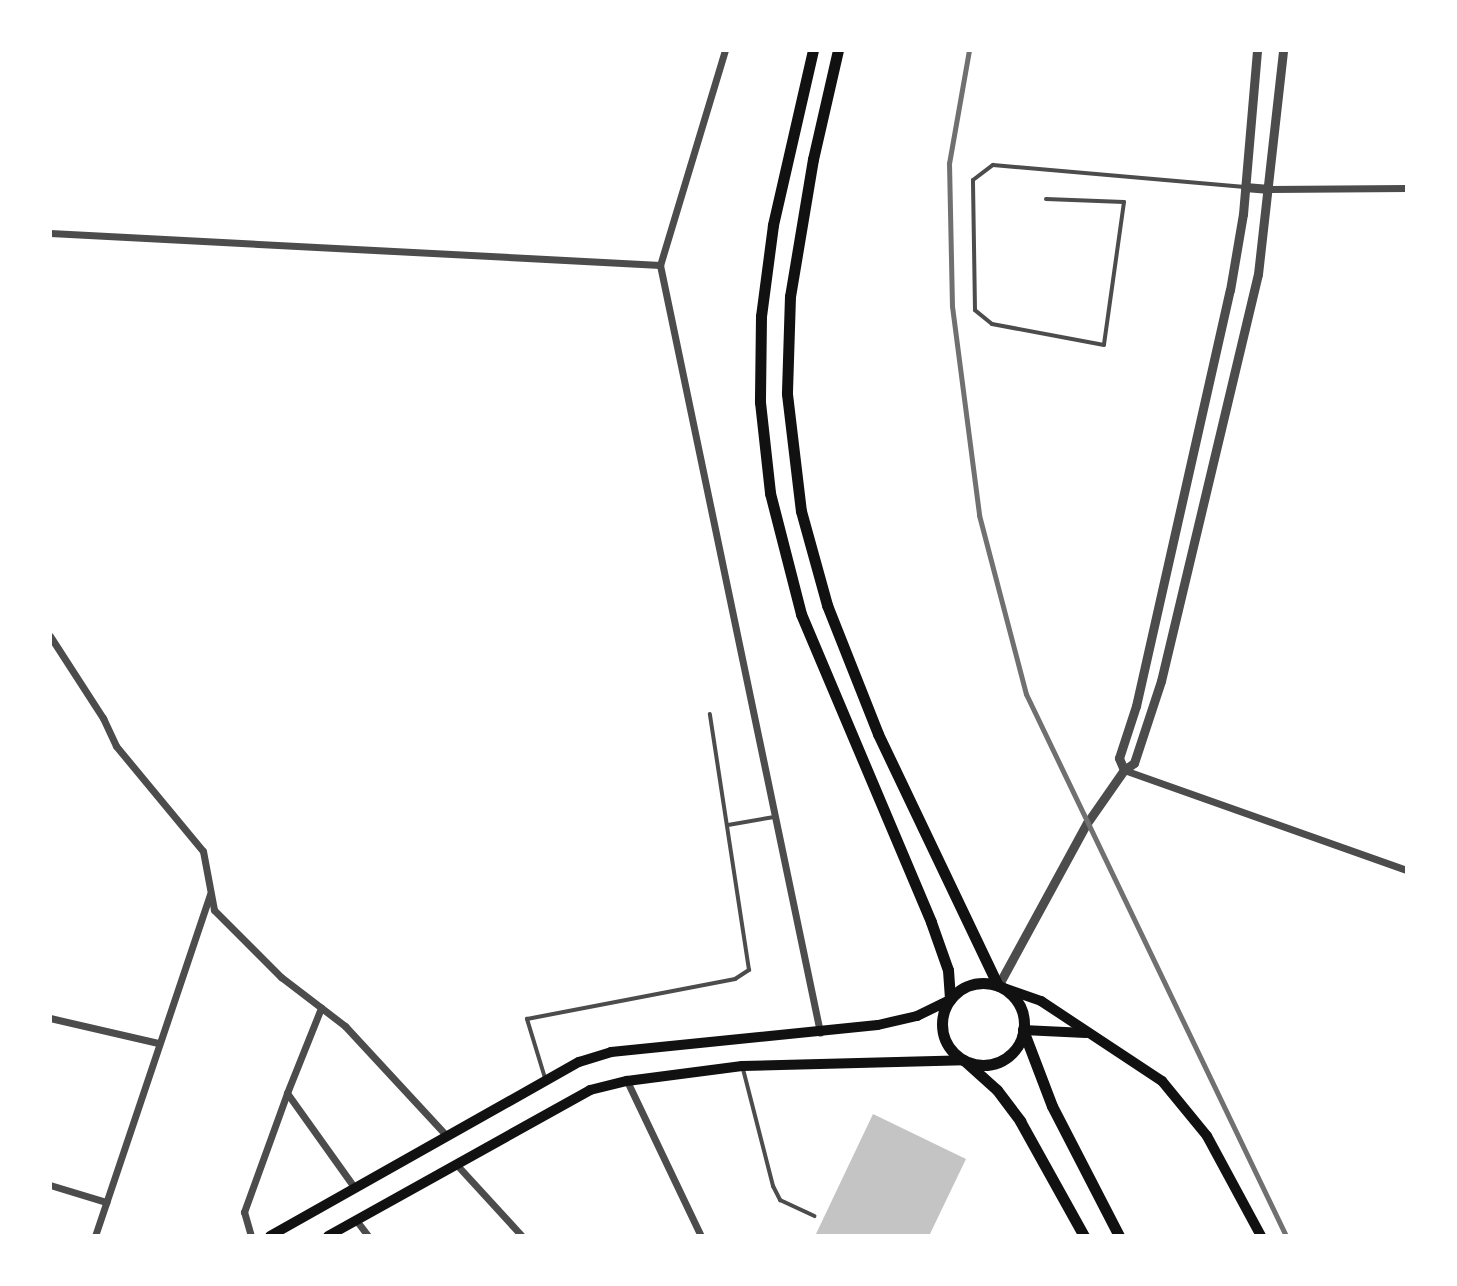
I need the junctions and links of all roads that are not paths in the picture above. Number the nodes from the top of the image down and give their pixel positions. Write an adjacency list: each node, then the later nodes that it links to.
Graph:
1 (725, 50): 11 (street)
2 (813, 50): 20 (main road)
3 (838, 50): 19 (main road)
4 (1257, 50): 6 (street)
5 (1283, 50): 8 (street)
6 (1245, 187): 8 (street); 9 (lane); 14 (street)
7 (1407, 188): 8 (street)
8 (1269, 189): 14 (street)
9 (1046, 199)
10 (50, 233): 11 (street)
11 (660, 265): 15 (street)
12 (50, 636): 18 (street)
13 (710, 714): 16 (lane)
14 (1124, 770): 17 (street); 19 (street)
15 (774, 817): 16 (lane); 24 (street)
16 (728, 825): 29 (lane)
17 (1407, 870)
18 (210, 892): 21 (street); 26 (street)
19 (998, 986): 20 (main road); 23 (main road); 25 (main road)
20 (950, 1000): 24 (main road); 27 (main road)
21 (321, 1008): 31 (street); 32 (street)
22 (50, 1018): 26 (street)
23 (1023, 1030): 25 (main road); 27 (main road); 47 (main road)
24 (820, 1032): 29 (main road)
25 (1092, 1033): 48 (main road)
26 (158, 1043): 36 (street)
27 (964, 1060): 28 (main road); 46 (main road)
28 (742, 1066): 30 (main road); 37 (lane)
29 (545, 1078): 32 (main road)
30 (627, 1081): 33 (main road); 45 (street)
31 (287, 1093): 35 (street); 40 (street)
32 (446, 1135): 35 (main road)
33 (455, 1163): 38 (main road); 44 (street)
34 (50, 1185): 36 (street)
35 (354, 1187): 41 (main road)
36 (106, 1202): 39 (street)
37 (815, 1216)
38 (356, 1220): 42 (main road); 43 (street)
39 (95, 1236)
40 (251, 1236)
41 (270, 1236)
42 (328, 1236)
43 (368, 1236)
44 (522, 1236)
45 (701, 1236)
46 (1084, 1236)
47 (1119, 1236)
48 (1261, 1236)

